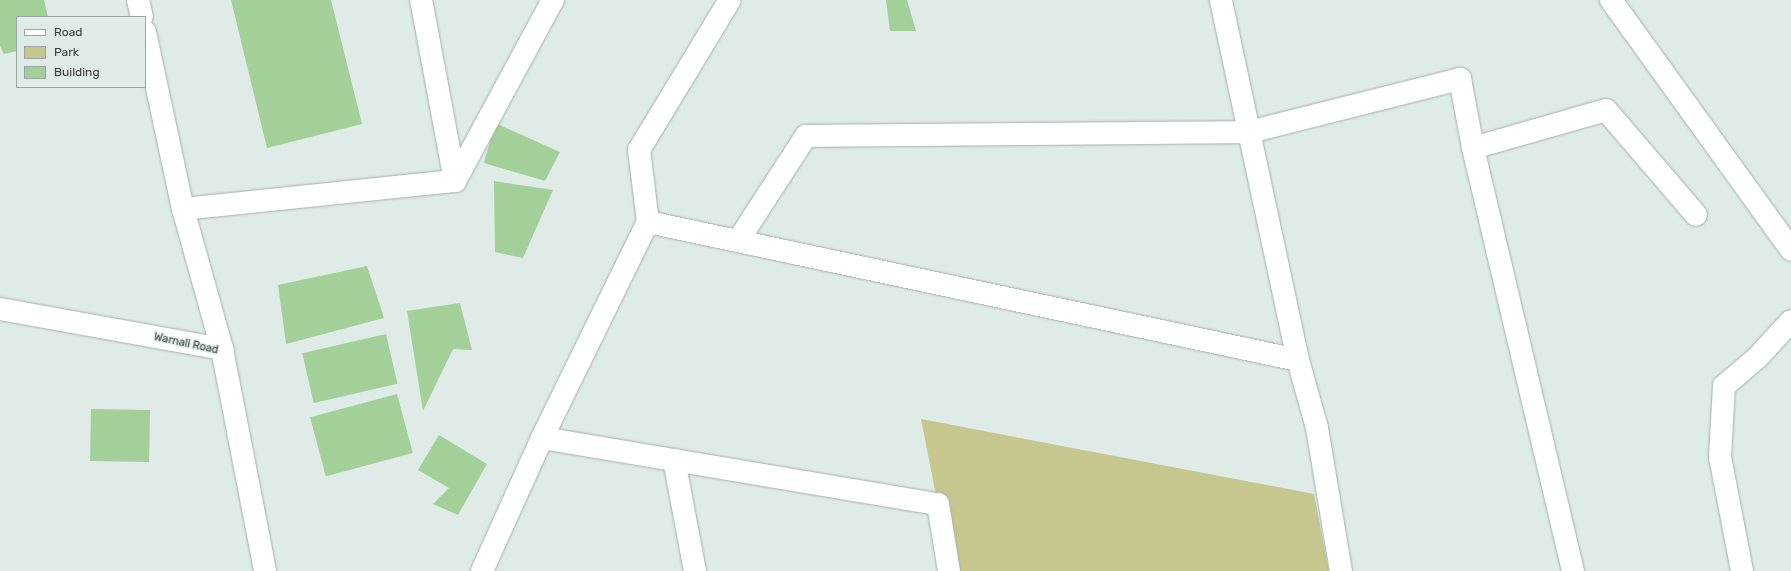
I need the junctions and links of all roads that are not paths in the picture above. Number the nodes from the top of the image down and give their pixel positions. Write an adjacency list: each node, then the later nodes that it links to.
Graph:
1 (138, 0): 7 (street)
2 (421, 0): 11 (street)
3 (553, 0): 11 (street)
4 (730, 0): 14 (street)
5 (1220, 0): 9 (street)
6 (1611, 0): 16 (street)
7 (142, 16)
8 (146, 37): 12 (street)
9 (1249, 132): 10 (street); 15 (street); 20 (street)
10 (1473, 148): 13 (street); 28 (street)
11 (455, 181): 12 (street)
12 (183, 209): 19 (street)
13 (1696, 215)
14 (648, 222): 15 (street); 21 (street)
15 (738, 241): 20 (street)
16 (1791, 250)
17 (0, 309): 19 (street, Warnali Road)
18 (1791, 321): 29 (street)
19 (222, 349): 23 (street, Warnali Road)
20 (1298, 360): 27 (street)
21 (542, 438): 22 (street); 24 (street)
22 (674, 460): 25 (street); 26 (street)
23 (265, 571)
24 (482, 571)
25 (695, 571)
26 (949, 571)
27 (1341, 571)
28 (1573, 571)
29 (1742, 571)

